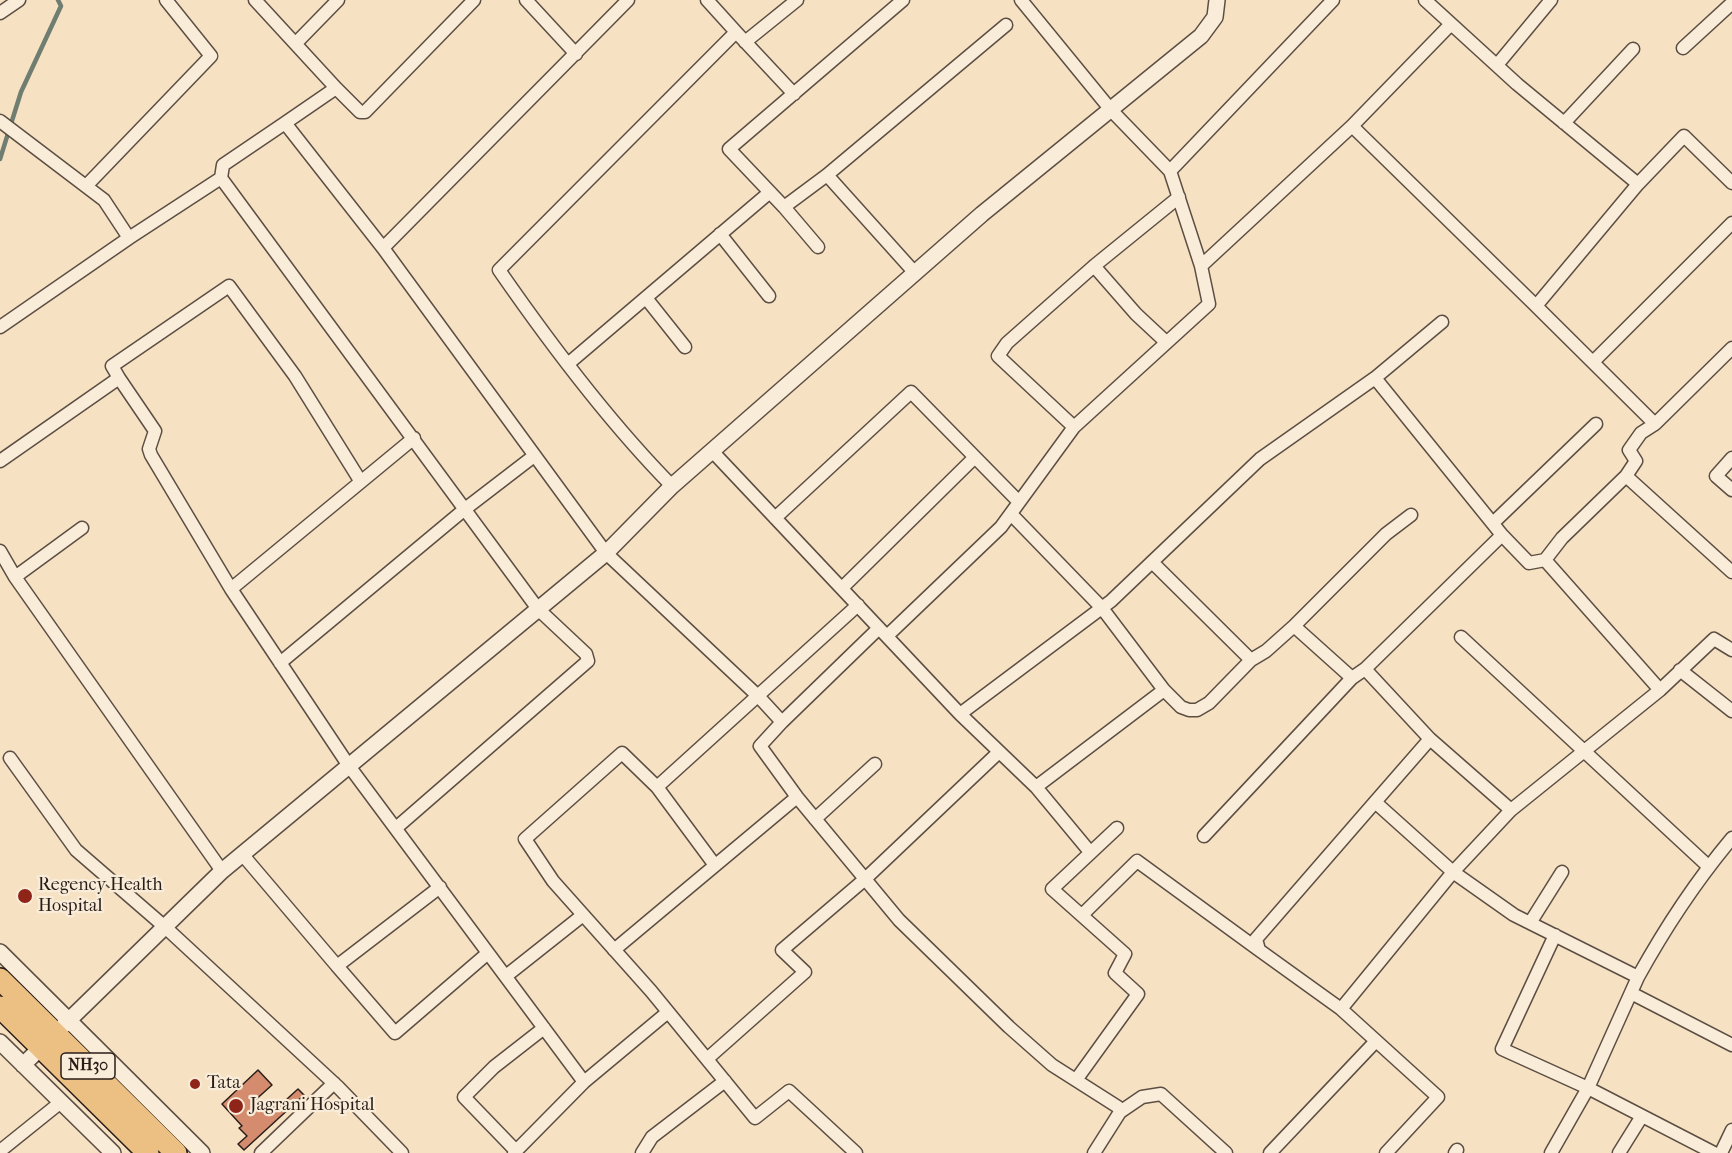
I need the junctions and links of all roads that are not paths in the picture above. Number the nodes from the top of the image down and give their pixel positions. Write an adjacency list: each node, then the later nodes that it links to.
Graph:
1 (19, 0): 17 (street)
2 (166, 0): 39 (street)
3 (255, 0): 21 (street)
4 (338, 0): 21 (street)
5 (474, 0): 27 (street)
6 (526, 0): 25 (street)
7 (628, 0): 25 (street)
8 (707, 0): 20 (street)
9 (797, 0): 22 (street)
10 (1021, 0): 29 (street)
11 (1217, 0): 29 (street)
12 (1333, 0): 34 (street)
13 (1425, 0): 18 (street)
14 (1551, 0): 26 (street)
15 (895, 3): 28 (street)
16 (1732, 3): 23 (street)
17 (0, 13)
18 (1451, 24): 26 (street); 33 (street)
19 (1006, 25): 35 (street)
20 (736, 32): 22 (street); 60 (street)
21 (297, 42): 27 (street)
22 (746, 42): 28 (street)
23 (1683, 48)
24 (1633, 49): 31 (street)
25 (576, 54): 47 (street)
26 (1497, 65): 31 (street)
27 (336, 88): 30 (street)
28 (794, 94): 40 (street)
29 (1111, 110): 34 (street); 50 (street)
30 (285, 123): 36 (street); 47 (street)
31 (1564, 123): 38 (street)
32 (1, 125): 39 (street)
33 (1352, 126): 49 (street); 53 (street)
34 (1170, 171): 41 (street)
35 (827, 175): 42 (street); 50 (street)
36 (221, 178): 45 (street); 66 (street)
37 (1732, 183): 38 (street)
38 (1638, 184): 53 (street)
39 (87, 185): 45 (street)
40 (770, 192): 42 (street); 44 (street)
41 (1179, 197): 48 (street); 49 (street)
42 (784, 207): 46 (street)
43 (1732, 223): 59 (street)
44 (720, 234): 51 (street); 52 (street)
45 (129, 238): 55 (street)
46 (818, 247)
47 (383, 248): 68 (street)
48 (1094, 266): 56 (street); 65 (street)
49 (1202, 266): 56 (street)
50 (915, 273): 67 (street)
51 (769, 296)
52 (646, 298): 57 (street); 60 (street)
53 (1536, 306): 59 (street)
54 (1443, 322): 62 (street)
55 (0, 327)
56 (1166, 342): 65 (street)
57 (685, 347)
58 (1732, 348): 64 (street)
59 (1593, 362): 64 (street)
60 (569, 363): 74 (street)
61 (119, 378): 71 (street); 73 (street); 91 (street)
62 (1375, 378): 81 (street); 87 (street)
63 (1596, 424): 81 (street)
64 (1655, 424): 72 (street)
65 (1074, 427): 76 (street)
66 (414, 438): 73 (street); 77 (street)
67 (713, 452): 74 (street); 80 (street)
68 (534, 456): 77 (street); 85 (street)
69 (974, 458): 76 (street); 80 (street); 90 (street)
70 (1732, 458): 75 (street)
71 (0, 461)
72 (1626, 476): 86 (street); 88 (street)
73 (361, 482): 91 (street)
74 (672, 486): 85 (street)
75 (1732, 490)
76 (1019, 502): 78 (street)
77 (465, 508): 94 (street); 100 (street)
78 (1011, 514): 93 (street); 96 (street)
79 (1411, 515): 95 (street)
80 (775, 518): 90 (street)
81 (1493, 523): 83 (street)
82 (82, 528): 89 (street)
83 (1502, 535): 86 (street); 101 (street)
84 (0, 551): 89 (street)
85 (606, 553): 94 (street); 106 (street)
86 (1545, 561): 105 (street)
87 (1152, 562): 93 (street); 99 (street)
88 (1732, 572)
89 (15, 577): 130 (street)
90 (842, 588): 92 (street)
91 (231, 590): 100 (street)
92 (858, 605): 96 (street); 106 (street)
93 (1102, 608): 104 (street); 108 (street)
94 (538, 609): 115 (street); 122 (street)
95 (1294, 626): 99 (street); 103 (street)
96 (883, 632): 108 (street); 109 (street)
97 (1461, 637): 111 (street)
98 (1732, 650): 102 (street)
99 (1251, 660): 104 (street)
100 (280, 663): 115 (street)
101 (1365, 669): 103 (street); 110 (street)
102 (1680, 670): 105 (street); 107 (street)
103 (1352, 678): 124 (street)
104 (1164, 690): 117 (street)
105 (1660, 690): 111 (street)
106 (759, 697): 109 (street); 116 (street)
107 (1732, 711)
108 (960, 714): 112 (street)
109 (782, 722): 118 (street)
110 (1430, 739): 119 (street); 120 (street)
111 (1584, 751): 120 (street); 129 (street)
112 (999, 752): 117 (street); 133 (street)
113 (10, 758): 138 (street)
114 (874, 764): 121 (street)
115 (349, 766): 122 (street); 127 (street)
116 (657, 787): 128 (street); 135 (street)
117 (1036, 787): 126 (street)
118 (797, 797): 121 (street); 128 (street)
119 (1375, 802): 131 (street); 141 (street)
120 (1511, 810): 131 (street)
121 (815, 819): 133 (street)
122 (396, 828): 134 (street)
123 (1117, 828): 126 (street)
124 (1204, 836)
125 (1732, 838): 129 (street)
126 (1090, 852): 136 (street)
127 (242, 854): 130 (street); 144 (street)
128 (714, 864): 140 (street)
129 (1708, 866): 146 (street)
130 (222, 871): 138 (street)
131 (1453, 872): 137 (street); 150 (street)
132 (1562, 872): 137 (street)
133 (864, 880): 157 (street); 159 (street)
134 (440, 887): 143 (street); 144 (street)
135 (583, 915): 140 (street); 145 (street)
136 (1082, 915): 141 (street); 159 (street)
137 (1530, 923): 139 (street)
138 (165, 927): 153 (street); 162 (street)
139 (1555, 936): 146 (street); 163 (street)
140 (614, 950): 151 (street)
141 (1259, 950): 150 (street)
142 (0, 952): 153 (street)
143 (488, 953): 144 (street); 145 (street)
144 (337, 966)
145 (506, 976): 152 (street)
146 (1638, 977): 148 (street)
147 (0, 979): 153 (highway, NH30)
148 (1631, 993): 156 (street); 163 (street)
149 (0, 1007): 153 (highway, NH30)
150 (1341, 1009): 154 (street)
151 (668, 1012): 157 (street); 161 (street)
152 (544, 1028): 161 (street); 169 (street)
153 (55, 1034): 158 (street); 171 (highway, NH30); 172 (highway, NH30); 173 (street)
154 (1376, 1041): 180 (street); 181 (street)
155 (0, 1042): 158 (street)
156 (1732, 1045)
157 (707, 1059): 160 (street)
158 (24, 1065): 164 (street)
159 (1076, 1080): 165 (street)
160 (725, 1081): 176 (street); 177 (street)
161 (584, 1082): 169 (street)
162 (334, 1083): 174 (street); 175 (street)
163 (1588, 1088): 166 (street); 182 (street)
164 (61, 1102): 168 (street); 170 (street)
165 (1120, 1112): 178 (street); 179 (street)
166 (1642, 1116): 183 (street); 184 (street)
167 (1732, 1130): 185 (street)
168 (0, 1151)
169 (515, 1152)
170 (113, 1153)
171 (148, 1153)
172 (176, 1153)
173 (202, 1153)
174 (261, 1153)
175 (402, 1153)
176 (642, 1153)
177 (856, 1153)
178 (1094, 1153)
179 (1226, 1153)
180 (1270, 1153)
181 (1386, 1153)
182 (1551, 1153)
183 (1620, 1153)
184 (1714, 1153)
185 (1721, 1153)

